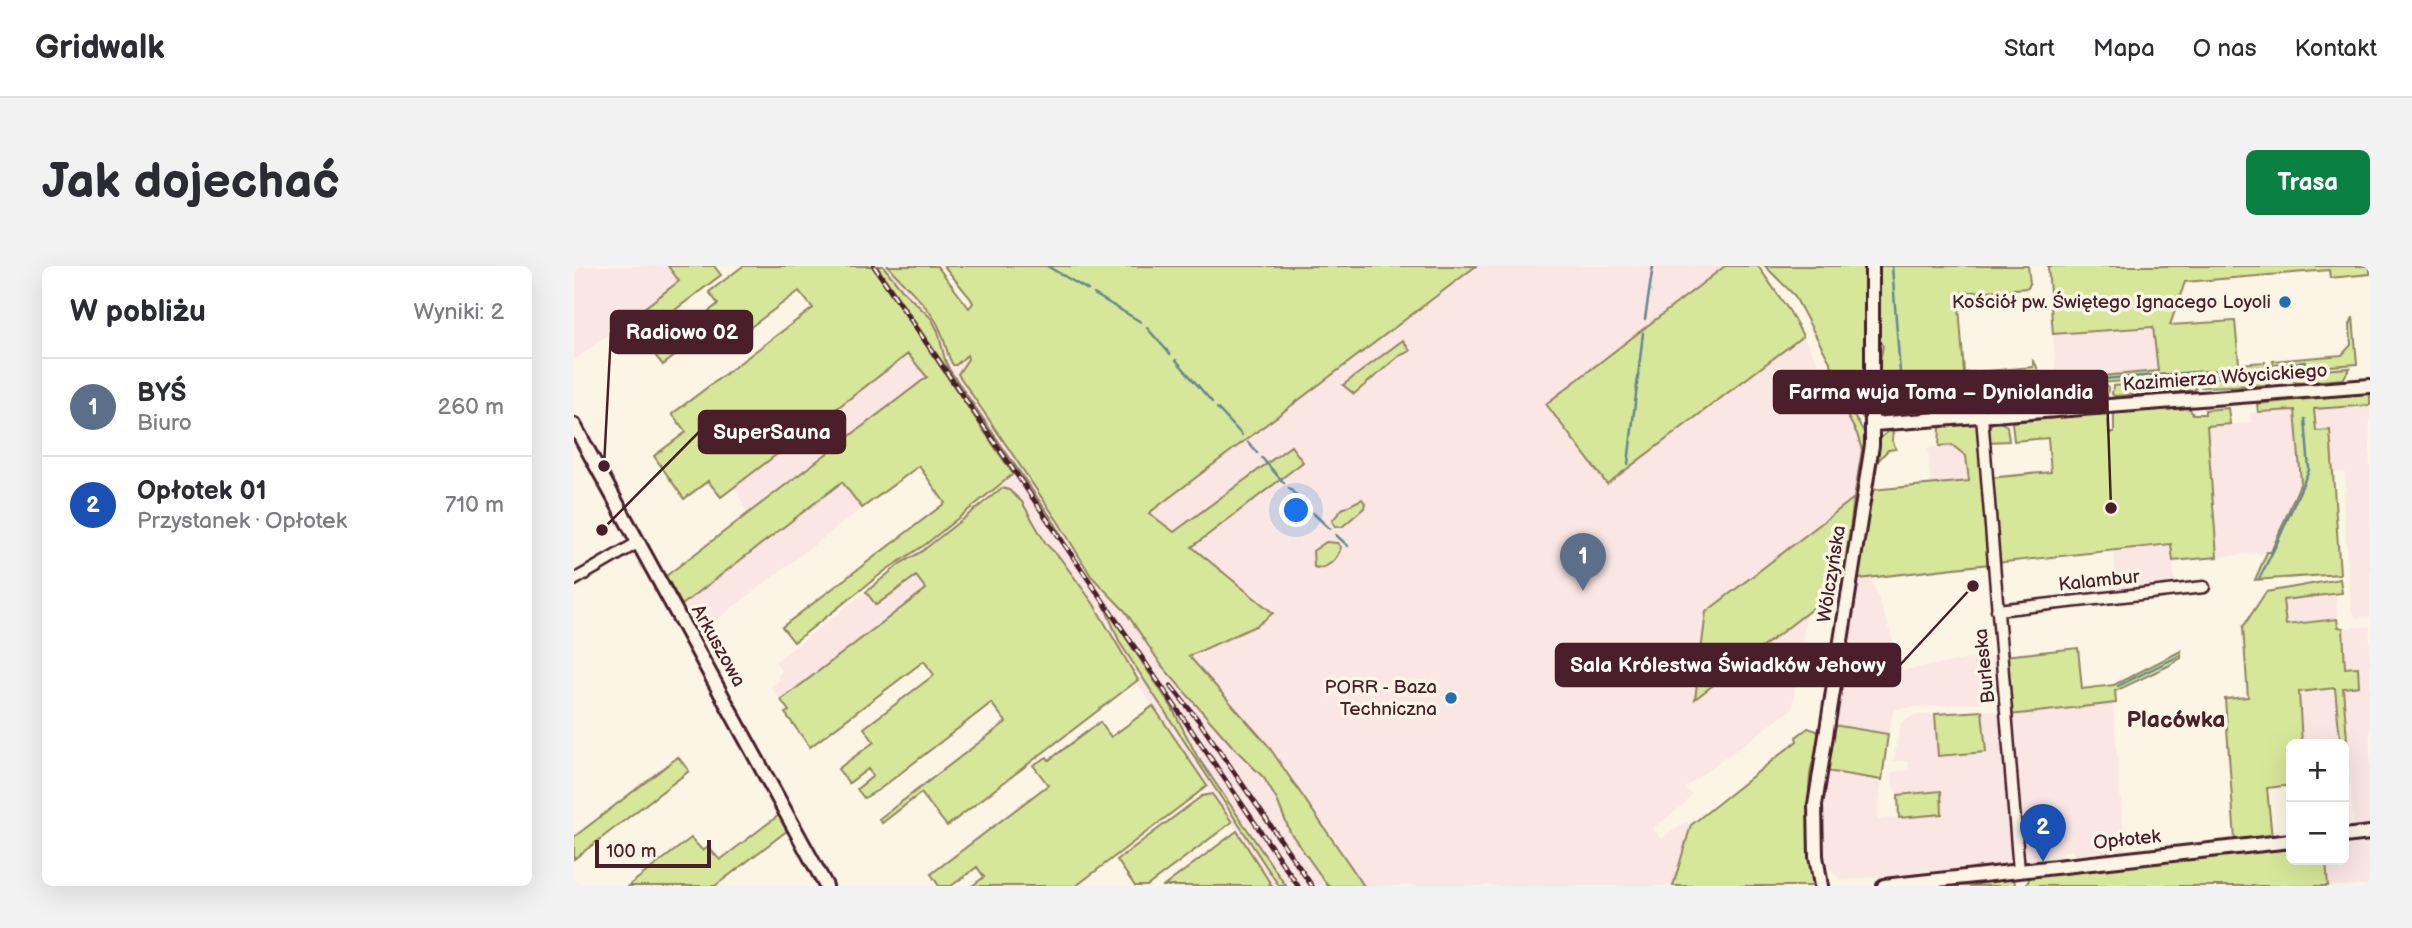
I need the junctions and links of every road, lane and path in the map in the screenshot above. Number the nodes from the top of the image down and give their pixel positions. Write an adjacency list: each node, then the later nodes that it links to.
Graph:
1 (1872, 266): 4 (street, Wólczyńska)
2 (2370, 386): 3 (street, Kazimierza Wóycickiego)
3 (1982, 416): 4 (street, Kazimierza Wóycickiego); 9 (street, Burleska)
4 (1874, 424): 15 (street, Wólczyńska)
5 (574, 425): 6 (street, Arkuszowa)
6 (639, 542): 7 (street); 14 (street, Arkuszowa)
7 (574, 580)
8 (2204, 587): 9 (street, Kalambur)
9 (1997, 610): 13 (street, Burleska)
10 (2370, 833): 11 (street)
11 (2349, 835)
12 (2286, 842): 13 (street, Opłotek)
13 (2018, 871): 16 (street, Opłotek)
14 (826, 886)
15 (1821, 886)
16 (1884, 886)

